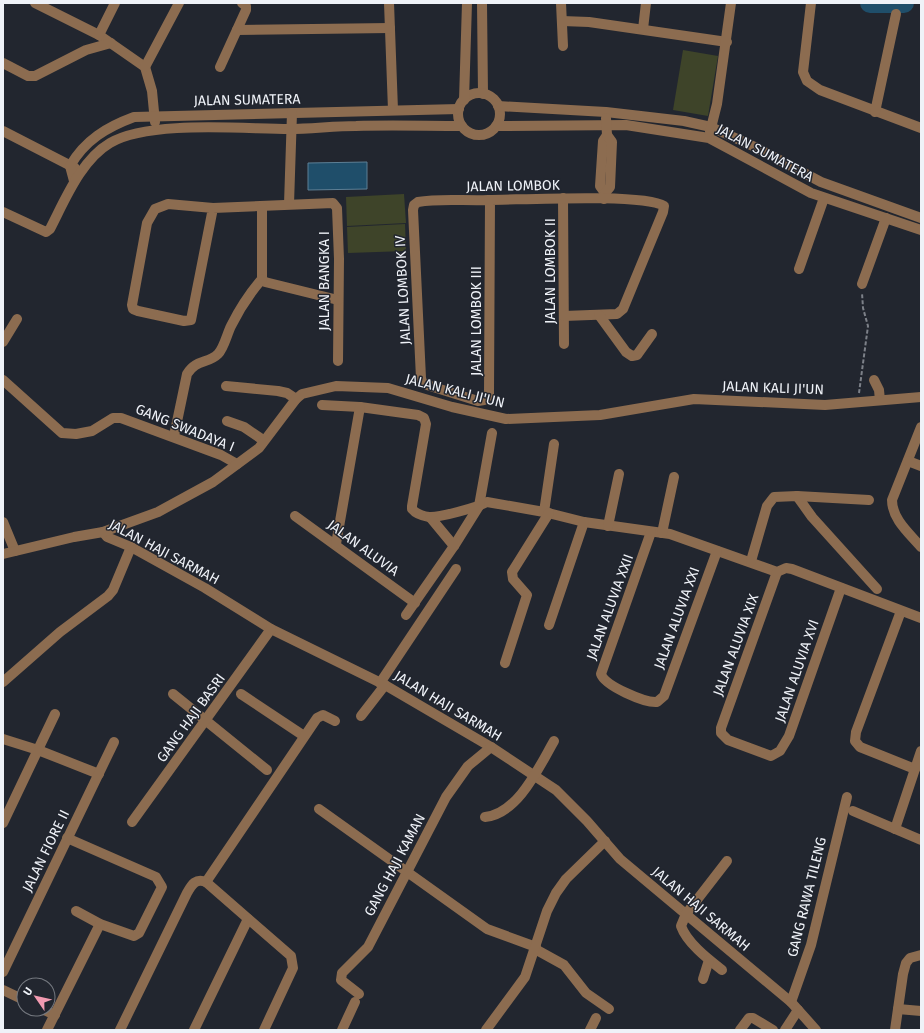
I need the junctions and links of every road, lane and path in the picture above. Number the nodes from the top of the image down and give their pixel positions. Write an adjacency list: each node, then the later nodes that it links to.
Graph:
1 (35, 3): 17 (street)
2 (115, 3): 17 (street)
3 (179, 3): 22 (street)
4 (242, 3): 16 (street)
5 (389, 3): 14 (street)
6 (467, 3): 25 (street)
7 (482, 3): 24 (street)
8 (561, 3): 13 (street)
9 (646, 3): 15 (street)
10 (731, 3): 18 (street)
11 (811, 3): 30 (street)
12 (896, 14): 30 (street)
13 (562, 21): 15 (street); 20 (street)
14 (390, 28): 16 (street); 28 (street)
15 (643, 29): 18 (street)
16 (237, 30): 23 (street)
17 (99, 35): 19 (street)
18 (727, 42): 36 (street)
19 (112, 43): 21 (street); 22 (street)
20 (563, 46)
21 (3, 63)
22 (145, 67): 32 (street)
23 (220, 67)
24 (483, 94): 25 (street); 26 (street)
25 (464, 100): 27 (street)
26 (498, 106): 29 (street, JALAN SUMATERA); 35 (street)
27 (459, 109): 28 (street, JALAN SUMATERA); 34 (street)
28 (393, 110): 31 (street, JALAN SUMATERA)
29 (606, 112): 33 (street); 36 (street, JALAN SUMATERA)
30 (875, 112): 37 (street)
31 (292, 113): 32 (street, JALAN SUMATERA); 38 (street)
32 (155, 116): 39 (street); 42 (street, JALAN SUMATERA)
33 (606, 124): 35 (street, JALAN SUMATERA); 41 (street, JALAN SUMATERA); 45 (street)
34 (462, 126): 35 (street); 38 (street, JALAN SUMATERA)
35 (496, 126)
36 (711, 127): 41 (street); 55 (street, JALAN SUMATERA)
37 (921, 128)
38 (292, 129): 39 (street, JALAN SUMATERA); 50 (street)
39 (156, 130): 43 (street, JALAN SUMATERA)
40 (3, 132): 42 (street)
41 (709, 138): 47 (street, JALAN SUMATERA)
42 (70, 166): 43 (street); 44 (street)
43 (82, 172): 44 (street, JALAN SUMATERA)
44 (74, 181): 53 (street, JALAN SUMATERA)
45 (604, 196): 46 (street, JALAN LOMBOK); 61 (street, JALAN LOMBOK)
46 (564, 198): 48 (street, JALAN LOMBOK); 62 (street, JALAN LOMBOK II)
47 (824, 198): 54 (street, JALAN SUMATERA); 57 (street)
48 (490, 200): 49 (street, JALAN LOMBOK); 70 (street, JALAN LOMBOK III)
49 (422, 201): 70 (street, JALAN LOMBOK IV)
50 (289, 204): 51 (street); 60 (street, JALAN BANGKA I)
51 (262, 207): 52 (street); 58 (street)
52 (213, 208): 52 (street)
53 (3, 212)
54 (886, 218): 56 (street, JALAN SUMATERA); 59 (street)
55 (921, 218)
56 (921, 230)
57 (799, 269)
58 (262, 279): 60 (street); 81 (street)
59 (862, 284): 75 (path)
60 (338, 300): 67 (street, JALAN BANGKA I)
61 (599, 315): 62 (street); 64 (street)
62 (564, 316): 66 (street, JALAN LOMBOK II)
63 (17, 319): 65 (street)
64 (652, 334)
65 (3, 342)
66 (564, 344)
67 (338, 361)
68 (3, 380): 81 (street, GANG SWADAYA I)
69 (874, 380): 74 (street)
70 (422, 382)
71 (226, 386): 73 (street)
72 (921, 398): 74 (street, JALAN KALI JI'UN)
73 (296, 399): 75 (street, JALAN KALI JI'UN); 82 (street, JALAN KALI JI'UN)
74 (880, 400): 75 (street, JALAN KALI JI'UN)
75 (858, 401)
76 (322, 405): 77 (street)
77 (360, 407): 94 (street); 101 (street)
78 (227, 421): 82 (street)
79 (921, 427): 84 (street)
80 (492, 433): 91 (street)
81 (174, 436): 85 (street, GANG SWADAYA I)
82 (263, 440): 85 (street, JALAN KALI JI'UN)
83 (554, 444): 92 (street)
84 (908, 461): 86 (street); 104 (street)
85 (237, 464): 98 (street, JALAN KALI JI'UN)
86 (921, 466)
87 (619, 474): 97 (street)
88 (674, 477): 100 (street)
89 (797, 496): 90 (street); 108 (street); 112 (street)
90 (869, 500)
91 (479, 506): 92 (street); 94 (street); 102 (street)
92 (547, 512): 96 (street); 119 (street)
93 (295, 516): 101 (street, JALAN ALUVIA)
94 (430, 517): 102 (street)
95 (3, 522): 105 (street)
96 (584, 522): 97 (street); 117 (street)
97 (608, 526): 99 (street)
98 (103, 532): 103 (street, JALAN HAJI SARMAH); 105 (street, JALAN HAJI SARMAH)
99 (651, 532): 100 (street); 124 (street, JALAN ALUVIA XXII)
100 (662, 533): 106 (street)
101 (336, 544): 113 (street, JALAN ALUVIA)
102 (454, 546): 113 (street)
103 (130, 547): 118 (street, JALAN HAJI SARMAH); 120 (street)
104 (921, 547)
105 (15, 551): 107 (street, JALAN HAJI SARMAH)
106 (717, 551): 108 (street); 124 (street, JALAN ALUVIA XXI)
107 (3, 554)
108 (751, 561): 110 (street)
109 (456, 569): 121 (street)
110 (777, 572): 111 (street); 136 (street, JALAN ALUVIA XIX)
111 (841, 588): 114 (street); 136 (street, JALAN ALUVIA XVI)
112 (877, 589)
113 (414, 603): 115 (street)
114 (901, 611): 116 (street); 137 (street)
115 (406, 615)
116 (921, 618)
117 (549, 625)
118 (271, 629): 121 (street, JALAN HAJI SARMAH); 127 (street, GANG HAJI BASRI)
119 (505, 663)
120 (3, 682)
121 (382, 684): 126 (street); 133 (street, JALAN HAJI SARMAH)
122 (173, 694): 127 (street)
123 (241, 694): 129 (street)
124 (664, 696)
125 (55, 714): 134 (street)
126 (362, 716)
127 (206, 721): 138 (street); 145 (street, GANG HAJI BASRI)
128 (335, 721): 129 (street)
129 (304, 736): 153 (street)
130 (3, 739): 134 (street)
131 (554, 741): 140 (street)
132 (114, 742): 139 (street, JALAN FIORE II)
133 (491, 747): 140 (street, JALAN HAJI SARMAH); 152 (street, GANG HAJI KAMAN)
134 (38, 750): 139 (street); 146 (street)
135 (921, 752): 137 (street)
136 (771, 756)
137 (915, 768): 147 (street)
138 (267, 770)
139 (99, 774): 148 (street, JALAN FIORE II)
140 (533, 776): 144 (street); 150 (street, JALAN HAJI SARMAH)
141 (847, 797): 166 (street, GANG RAWA TILENG)
142 (319, 809): 152 (street)
143 (853, 812): 147 (street)
144 (485, 817)
145 (132, 822)
146 (3, 823)
147 (894, 829): 149 (street)
148 (68, 838): 157 (street); 162 (street, JALAN FIORE II)
149 (921, 840)
150 (605, 841): 155 (street, JALAN HAJI SARMAH); 158 (street)
151 (727, 861): 155 (street)
152 (407, 873): 158 (street); 178 (street, GANG HAJI KAMAN)
153 (206, 882): 156 (street); 175 (street)
154 (76, 911): 157 (street)
155 (686, 914): 160 (street); 166 (street, JALAN HAJI SARMAH)
156 (248, 919): 176 (street); 177 (street)
157 (100, 924): 171 (street)
158 (536, 948): 168 (street); 179 (street)
159 (921, 955): 167 (street)
160 (709, 960): 161 (street); 163 (street)
161 (722, 970)
162 (3, 972)
163 (703, 979)
164 (3, 990): 165 (street)
165 (16, 996)
166 (791, 1002): 169 (street, JALAN HAJI SARMAH)
167 (898, 1008): 170 (street); 185 (street)
168 (610, 1009)
169 (798, 1010): 183 (street); 184 (street, JALAN HAJI SARMAH)
170 (921, 1011)
171 (56, 1013)
172 (54, 1017): 174 (street)
173 (596, 1018): 180 (street)
174 (47, 1030)
175 (120, 1030)
176 (194, 1030)
177 (264, 1030)
178 (342, 1030)
179 (486, 1030)
180 (590, 1030)
181 (740, 1030): 182 (street)
182 (773, 1030)
183 (785, 1030)
184 (816, 1030)
185 (895, 1030)

